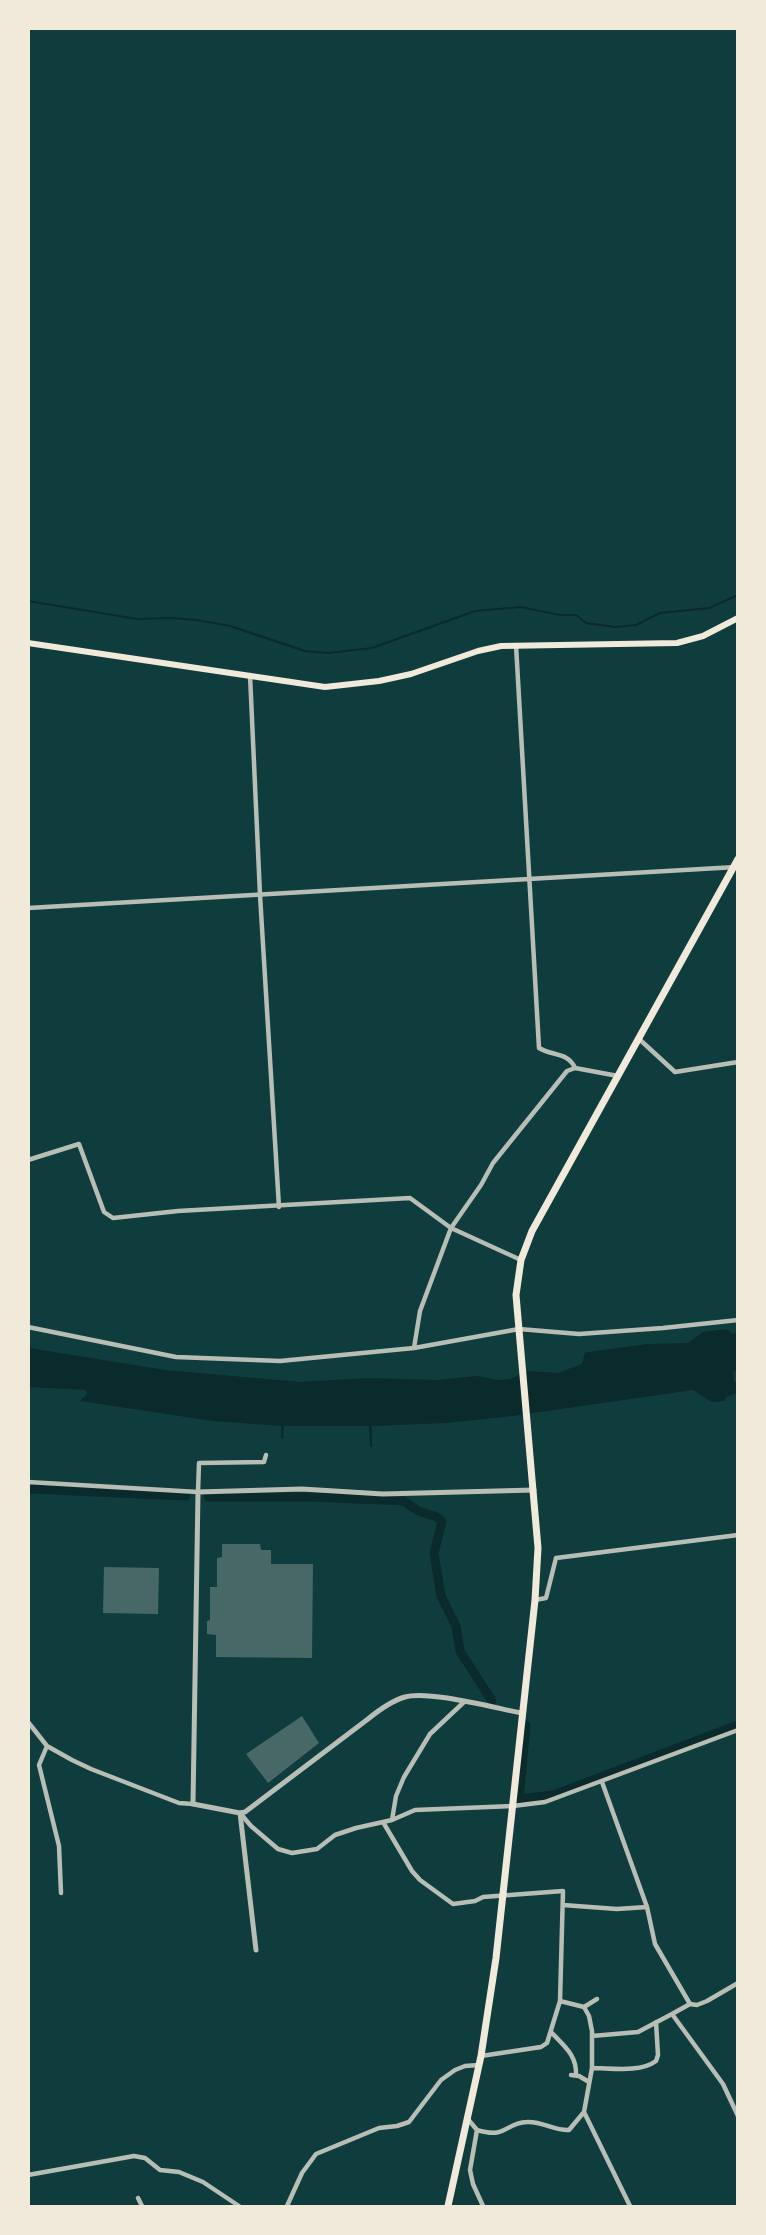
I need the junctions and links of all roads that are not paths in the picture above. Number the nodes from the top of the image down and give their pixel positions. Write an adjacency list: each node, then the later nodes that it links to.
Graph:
1 (738, 618): 3 (main road)
2 (28, 644): 4 (main road)
3 (516, 644): 4 (main road); 7 (street)
4 (250, 675): 8 (street)
5 (738, 859): 6 (main road)
6 (735, 866): 7 (street); 10 (main road)
7 (531, 878): 8 (street); 12 (street)
8 (260, 895): 9 (street); 15 (street)
9 (28, 908)
10 (638, 1038): 11 (street); 13 (main road)
11 (738, 1062)
12 (575, 1068): 13 (street); 16 (street)
13 (618, 1077): 17 (main road)
14 (28, 1160): 15 (street)
15 (279, 1207): 16 (street)
16 (451, 1228): 17 (street); 21 (street)
17 (520, 1260): 20 (main road)
18 (738, 1320): 20 (street)
19 (28, 1327): 21 (street)
20 (519, 1331): 21 (street); 24 (main road)
21 (414, 1348)
22 (266, 1455): 25 (street)
23 (28, 1482): 25 (street)
24 (535, 1490): 25 (street); 27 (main road)
25 (198, 1492): 34 (street)
26 (738, 1535): 27 (street)
27 (535, 1600): 29 (main road)
28 (464, 1702): 29 (street); 36 (street); 37 (street)
29 (522, 1713): 35 (main road)
30 (28, 1722): 32 (street)
31 (738, 1730): 33 (street)
32 (47, 1746): 34 (street); 39 (street)
33 (602, 1782): 35 (street); 42 (street)
34 (193, 1804): 36 (street)
35 (513, 1806): 37 (street); 40 (main road)
36 (240, 1813): 38 (street); 43 (street)
37 (392, 1820): 38 (street)
38 (383, 1822): 40 (street)
39 (62, 1893)
40 (503, 1896): 41 (street); 53 (main road)
41 (563, 1905): 42 (street); 46 (street)
42 (647, 1907): 47 (street)
43 (256, 1950)
44 (738, 1983): 47 (street)
45 (597, 1999): 48 (street)
46 (560, 2001): 48 (street); 51 (street)
47 (690, 2004): 49 (street)
48 (584, 2007): 52 (street)
49 (672, 2014): 50 (street); 58 (street)
50 (656, 2022): 52 (street); 55 (street)
51 (551, 2032): 53 (street); 56 (street)
52 (592, 2036): 55 (street)
53 (481, 2056): 54 (main road)
54 (479, 2065): 59 (main road); 65 (street)
55 (592, 2068): 56 (street)
56 (589, 2082): 57 (street)
57 (584, 2112): 60 (street); 68 (street)
58 (738, 2116)
59 (467, 2118): 60 (street); 66 (main road)
60 (477, 2130): 67 (street)
61 (28, 2175): 64 (street)
62 (138, 2198): 63 (street)
63 (142, 2206)
64 (239, 2206)
65 (287, 2206)
66 (448, 2206)
67 (483, 2206)
68 (630, 2206)

